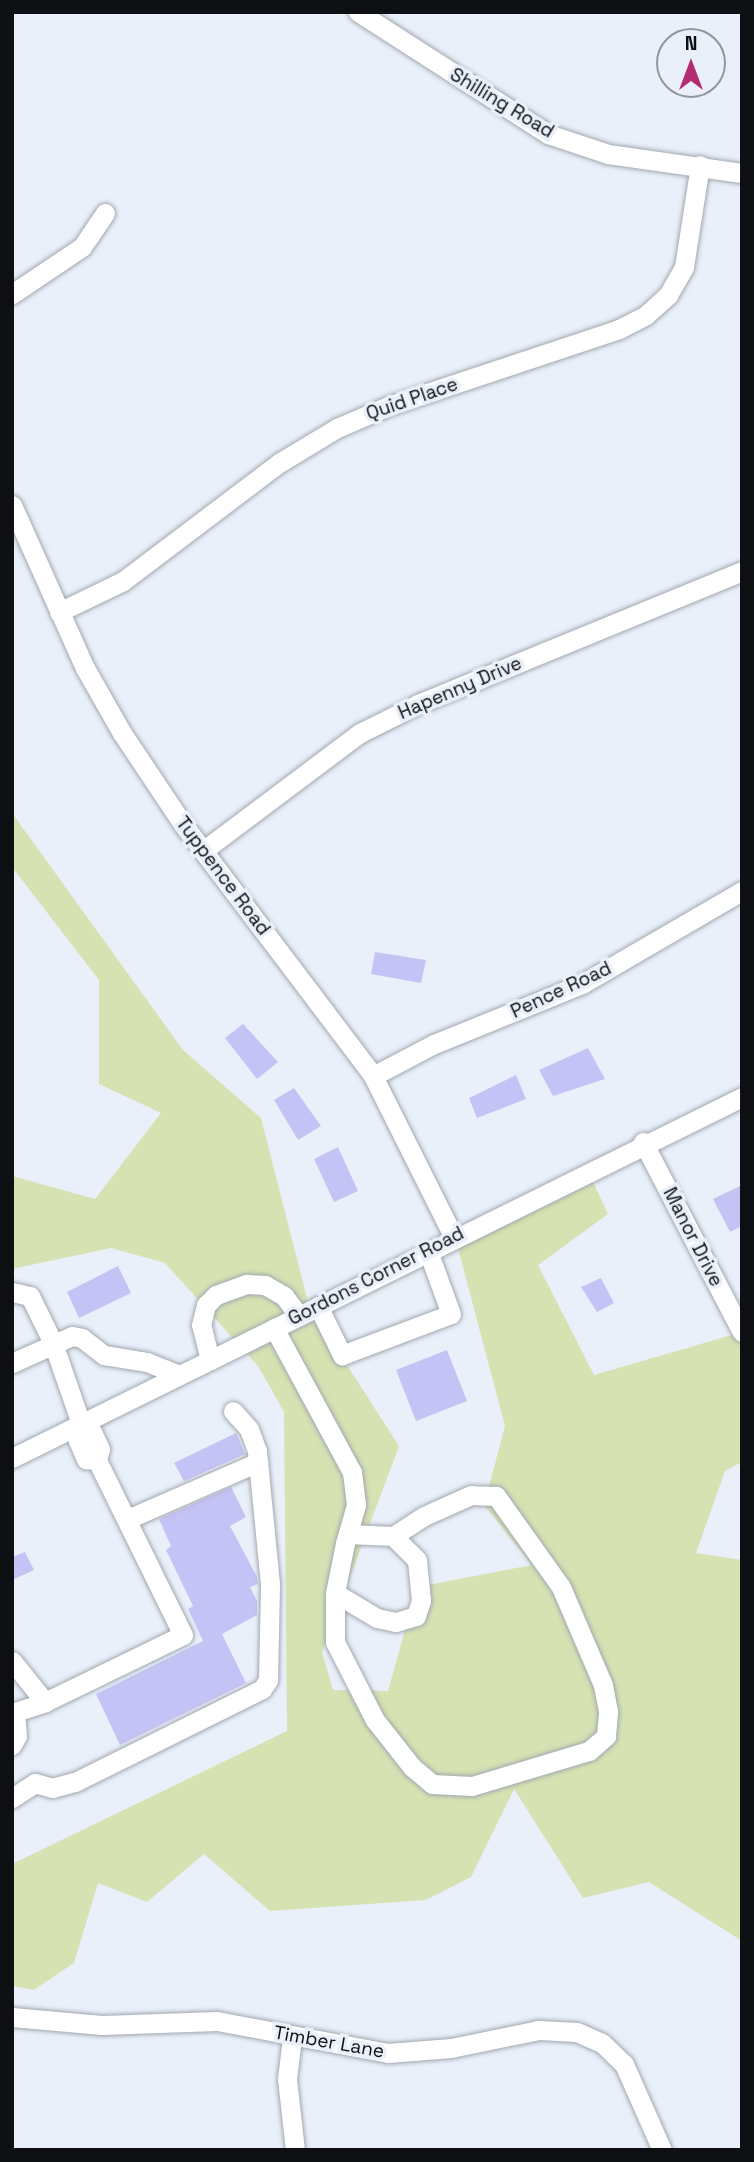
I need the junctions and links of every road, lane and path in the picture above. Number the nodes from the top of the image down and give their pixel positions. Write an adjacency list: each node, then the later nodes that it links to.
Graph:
1 (358, 12): 2 (street, Shilling Road)
2 (700, 165): 3 (street, Shilling Road); 8 (street, Quid Place)
3 (742, 173)
4 (105, 213): 5 (street)
5 (12, 294)
6 (12, 505): 8 (street, Tuppence Road)
7 (742, 570): 9 (street, Hapenny Drive)
8 (59, 612): 9 (street, Tuppence Road)
9 (204, 850): 11 (street, Tuppence Road)
10 (742, 891): 11 (street, Pence Road)
11 (373, 1076): 14 (street, Tuppence Road)
12 (742, 1097): 13 (street, Gordons Corner Road)
13 (643, 1142): 14 (street, Gordons Corner Road); 20 (street, Manor Drive)
14 (453, 1236): 15 (street, Gordons Corner Road)
15 (428, 1251): 17 (street, Gordons Corner Road); 17 (street)
16 (12, 1292): 21 (street)
17 (318, 1306): 18 (street, Gordons Corner Road)
18 (299, 1316): 19 (street, Gordons Corner Road); 22 (street)
19 (274, 1328): 22 (street, Gordons Corner Road); 30 (street)
20 (742, 1332)
21 (53, 1343): 23 (street); 24 (street); 26 (street)
22 (210, 1360): 24 (street, Gordons Corner Road)
23 (12, 1363)
24 (180, 1375): 26 (street, Gordons Corner Road)
25 (233, 1411): 28 (street)
26 (82, 1427): 27 (street, Gordons Corner Road); 29 (street)
27 (12, 1458)
28 (258, 1462): 29 (street); 37 (street)
29 (130, 1518): 34 (street)
30 (348, 1534): 31 (street); 32 (street)
31 (393, 1536): 32 (street); 32 (street)
32 (334, 1593)
33 (12, 1661): 34 (street)
34 (45, 1702): 35 (street)
35 (14, 1714): 36 (street)
36 (12, 1745)
37 (12, 1798)
38 (12, 2017): 39 (street, Timber Lane)
39 (292, 2038): 40 (street); 41 (street, Timber Lane)
40 (295, 2150)
41 (662, 2150)

